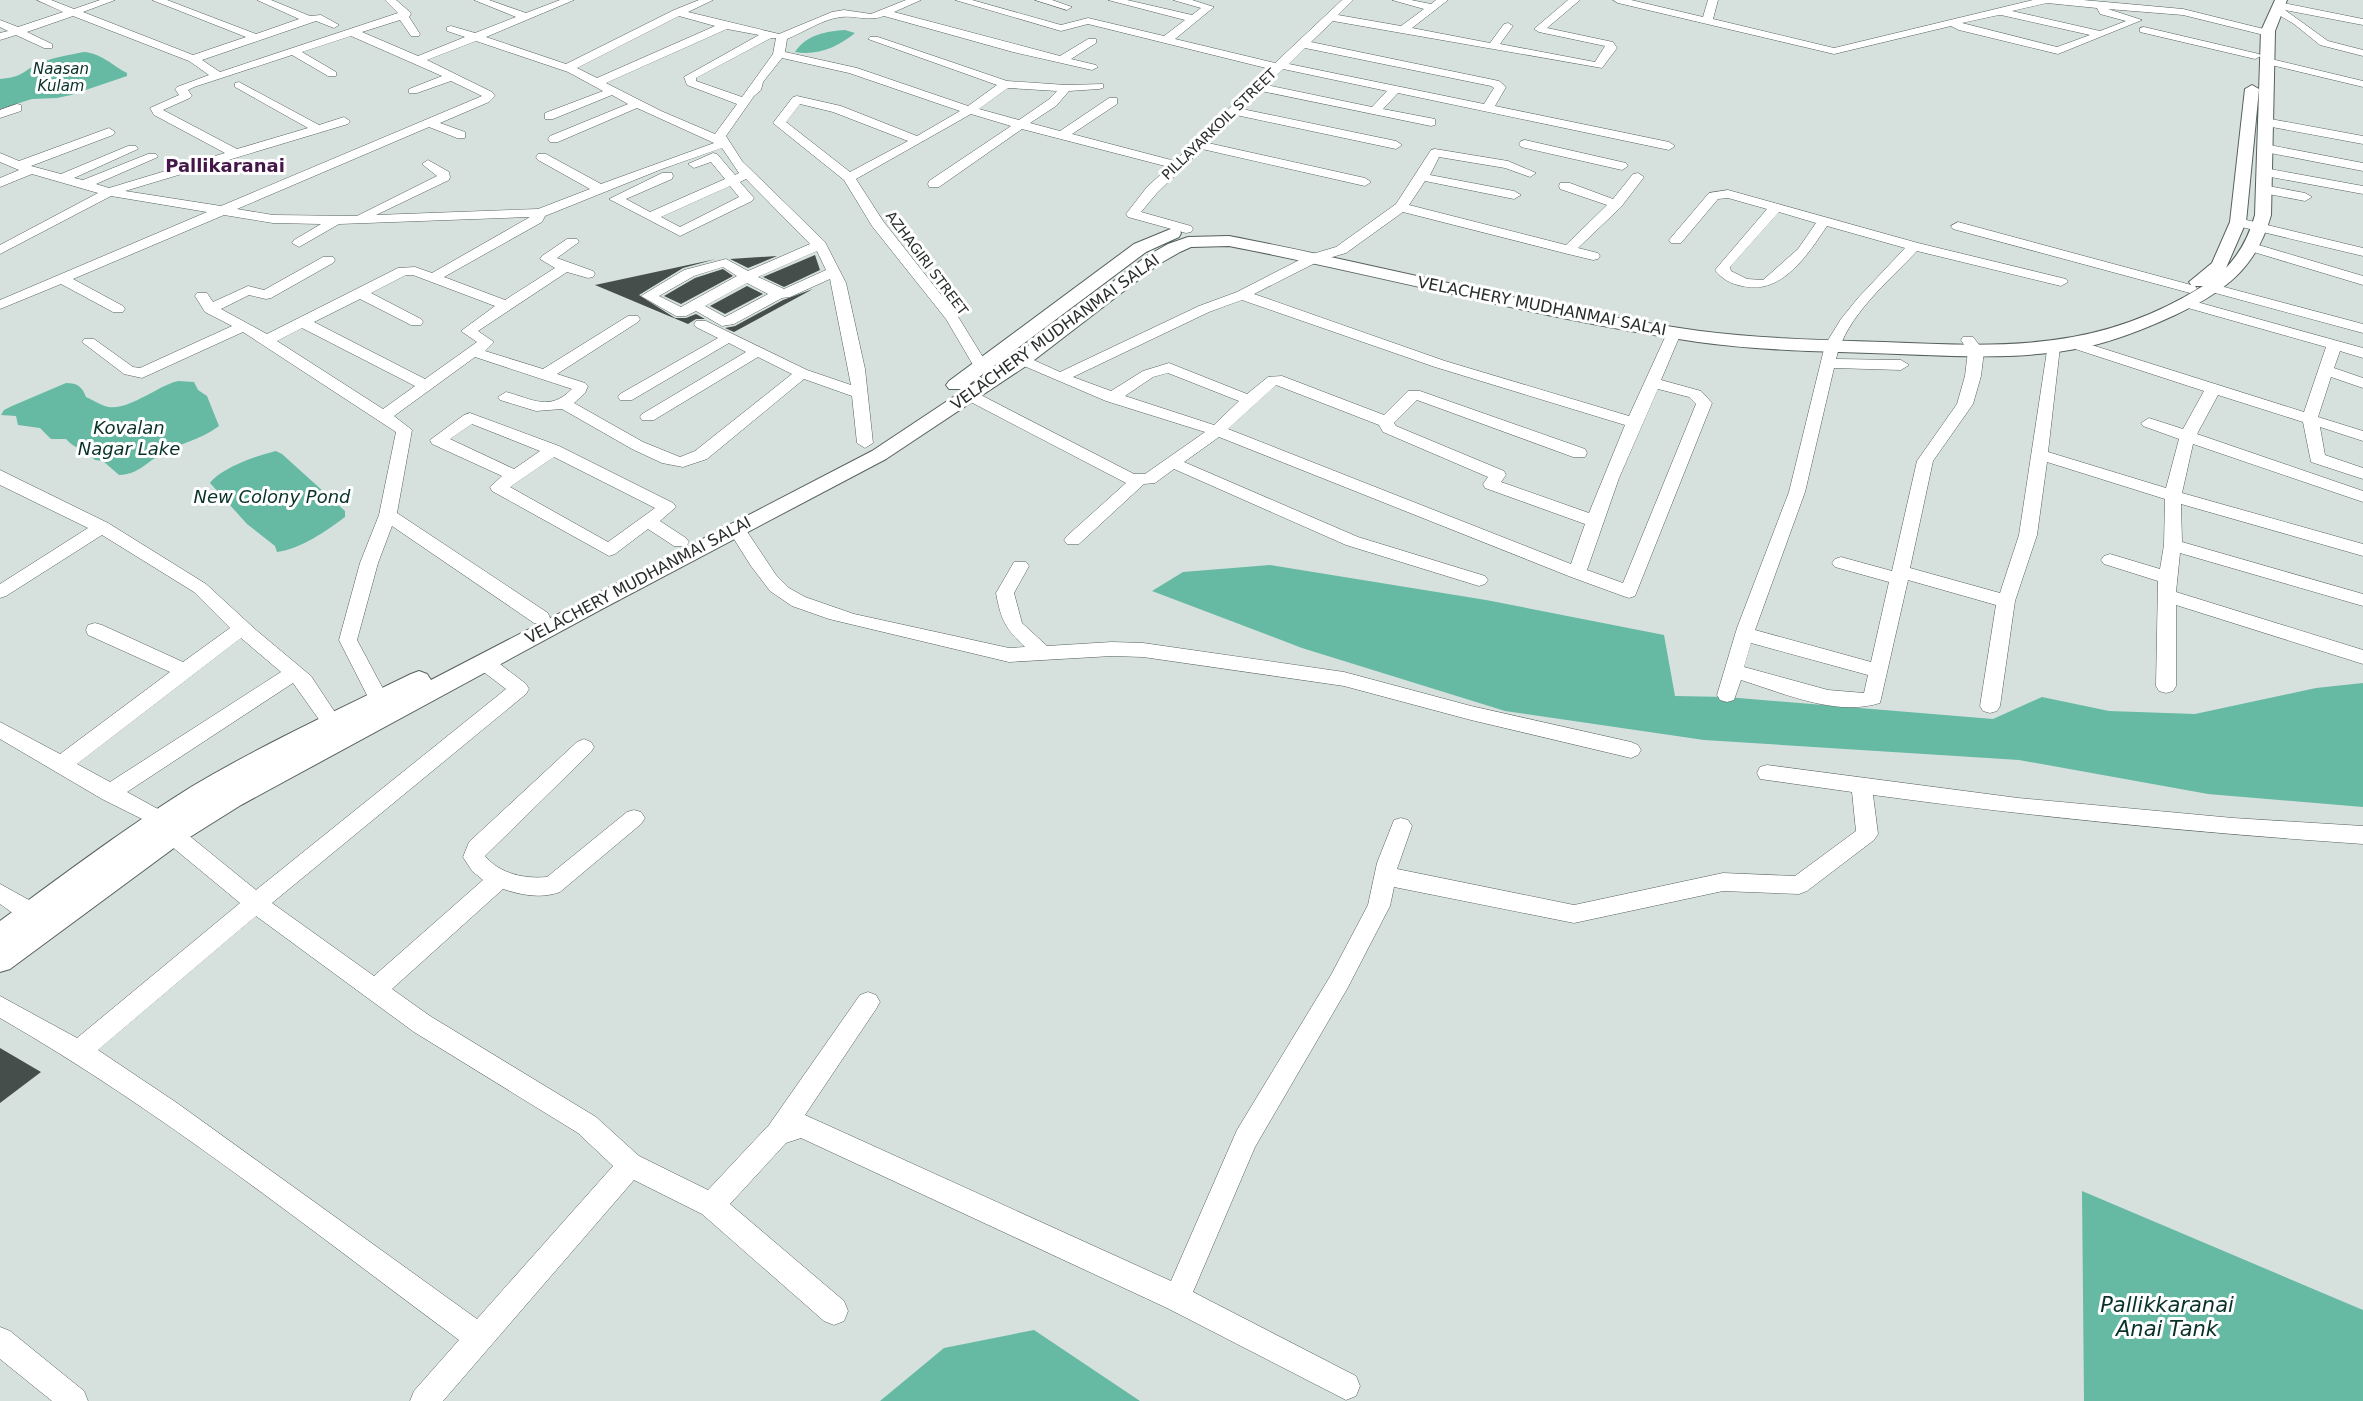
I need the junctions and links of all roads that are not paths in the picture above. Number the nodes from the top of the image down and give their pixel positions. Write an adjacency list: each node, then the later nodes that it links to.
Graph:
1 (42, 0): 32 (street)
2 (110, 0): 32 (street)
3 (158, 0): 66 (street)
4 (262, 0): 40 (street)
5 (390, 0): 36 (street)
6 (479, 0): 38 (street)
7 (569, 0): 38 (street)
8 (708, 0): 30 (street)
9 (916, 0): 33 (street)
10 (960, 0): 70 (street)
11 (1040, 0): 26 (street)
12 (1113, 0): 41 (street)
13 (1178, 0): 27 (street)
14 (1219, 0): 27 (street)
15 (1348, 0): 39 (street, PILLAYARKOIL STREET)
16 (1397, 0): 28 (street)
17 (1443, 0): 28 (street)
18 (1575, 0): 60 (street)
19 (1618, 0): 23 (street)
20 (1713, 0): 42 (street)
21 (2046, 0): 25 (street); 37 (street)
22 (2181, 0): 31 (street)
23 (1641, 3): 42 (street)
24 (2277, 4): 34 (street); 57 (main road, VELACHERY MUDHANMAI SALAI); 76 (street)
25 (2101, 5): 29 (street); 31 (street); 49 (street)
26 (1067, 7)
27 (1209, 7): 41 (street)
28 (1432, 8): 52 (street)
29 (2029, 8): 35 (street); 49 (street)
30 (678, 12): 47 (street); 85 (street)
31 (2183, 12): 57 (street)
32 (72, 13): 55 (street); 80 (street)
33 (884, 13): 62 (street); 82 (street)
34 (2315, 13): 44 (street); 58 (street)
35 (2009, 14): 37 (street); 50 (street); 61 (street)
36 (403, 16): 56 (street); 59 (street)
37 (1994, 16): 43 (street); 53 (street)
38 (526, 17): 64 (street)
39 (1330, 17): 52 (street); 72 (street, PILLAYARKOIL STREET)
40 (309, 19): 46 (street); 66 (street)
41 (1194, 19): 70 (street)
42 (1707, 21): 43 (street)
43 (1952, 22): 50 (street)
44 (2363, 22)
45 (0, 23): 55 (street)
46 (334, 25)
47 (726, 25): 62 (street); 89 (street)
48 (1508, 26): 74 (street)
49 (2118, 27): 61 (street)
50 (1963, 28): 71 (street)
51 (451, 29): 64 (street)
52 (1403, 30): 74 (street)
53 (2025, 30)
54 (2144, 30): 79 (street)
55 (18, 31): 63 (street); 73 (street)
56 (352, 32): 75 (street); 81 (street)
57 (2262, 32): 79 (main road, VELACHERY MUDHANMAI SALAI)
58 (2316, 33): 67 (street); 76 (street)
59 (415, 34)
60 (1559, 34): 78 (street); 78 (street)
61 (2101, 34): 71 (street)
62 (776, 35): 77 (street); 99 (street)
63 (0, 37)
64 (475, 37): 81 (street); 85 (street)
65 (2058, 37): 71 (street)
66 (255, 38): 80 (street)
67 (2351, 38)
68 (874, 39): 90 (street)
69 (1092, 40): 82 (street)
70 (1165, 41): 83 (street)
71 (2080, 42)
72 (1302, 44): 83 (street, PILLAYARKOIL STREET); 103 (street)
73 (48, 46)
74 (1492, 47): 78 (street)
75 (293, 51): 86 (street); 87 (street)
76 (2363, 52)
77 (779, 54): 99 (street); 104 (street)
78 (1542, 56)
79 (2261, 58): 91 (street); 112 (main road, VELACHERY MUDHANMAI SALAI); 167 (main road, VELACHERY MUDHANMAI SALAI)
80 (194, 59): 87 (street)
81 (418, 60): 88 (street)
82 (1060, 61): 84 (street)
83 (1278, 66): 94 (street, PILLAYARKOIL STREET); 96 (street)
84 (1092, 67)
85 (566, 69): 89 (street)
86 (332, 74)
87 (217, 75): 129 (street)
88 (453, 76): 97 (street); 110 (street)
89 (596, 83): 98 (street)
90 (1006, 84): 95 (street); 104 (street)
91 (2363, 84)
92 (239, 85): 114 (street)
93 (1099, 86): 95 (street)
94 (1257, 87): 105 (street, PILLAYARKOIL STREET); 106 (street)
95 (1066, 88): 113 (street)
96 (1395, 89): 103 (street); 106 (street)
97 (412, 91)
98 (612, 91): 101 (street); 108 (street)
99 (744, 102): 126 (street)
100 (1113, 102): 117 (street)
101 (637, 104): 119 (street); 126 (street)
102 (17, 108): 107 (street)
103 (1488, 108): 115 (street)
104 (970, 110): 113 (street); 121 (street)
105 (1233, 111): 122 (street, PILLAYARKOIL STREET); 123 (street)
106 (1375, 111): 111 (street)
107 (0, 114)
108 (549, 116)
109 (344, 121): 114 (street)
110 (427, 122): 118 (street); 161 (street)
111 (1431, 122)
112 (2265, 122): 120 (street); 127 (main road, VELACHERY MUDHANMAI SALAI)
113 (1019, 125): 117 (street); 149 (street)
114 (318, 129): 129 (street)
115 (1533, 131): 125 (street); 136 (street); 137 (street)
116 (109, 132): 133 (street)
117 (1064, 134): 135 (street)
118 (461, 135)
119 (554, 139)
120 (2363, 140)
121 (918, 141): 143 (street); 143 (street, AZHAGIRI STREET)
122 (1198, 144): 135 (street, PILLAYARKOIL STREET); 147 (street)
123 (1396, 144)
124 (0, 146): 133 (street)
125 (1669, 146)
126 (727, 147): 130 (street); 140 (street); 152 (street)
127 (2264, 148): 138 (street); 146 (main road, VELACHERY MUDHANMAI SALAI)
128 (132, 149): 144 (street)
129 (234, 153): 154 (street)
130 (713, 156): 145 (street); 163 (street)
131 (152, 158): 150 (street)
132 (542, 158): 152 (street)
133 (16, 164): 144 (street); 148 (street)
134 (428, 164): 165 (street)
135 (1177, 165): 170 (street, PILLAYARKOIL STREET)
136 (1508, 165): 139 (street); 141 (street)
137 (1622, 166)
138 (2363, 167)
139 (1530, 173)
140 (747, 174): 145 (street); 174 (street)
141 (1422, 177): 155 (street); 159 (street)
142 (1638, 177): 158 (street)
143 (849, 178): 222 (street, AZHAGIRI STREET)
144 (61, 179): 150 (street)
145 (734, 180): 163 (street); 163 (street)
146 (2263, 180): 153 (street); 157 (street); 169 (main road, VELACHERY MUDHANMAI SALAI)
147 (1365, 182)
148 (0, 183)
149 (934, 184)
150 (83, 185): 154 (street)
151 (1565, 186): 158 (street)
152 (600, 189): 156 (street)
153 (2363, 190)
154 (109, 192): 161 (street); 177 (street)
155 (1514, 195)
156 (582, 196): 162 (street); 163 (street)
157 (2305, 197)
158 (1616, 204): 179 (street)
159 (1401, 207): 178 (street); 179 (street)
160 (1776, 207): 166 (street); 166 (street); 171 (street)
161 (224, 210): 164 (street); 189 (street)
162 (540, 213): 165 (street); 188 (street)
163 (649, 219)
164 (336, 220): 165 (street); 173 (street)
165 (356, 220)
166 (1824, 221): 175 (street)
167 (2238, 222): 169 (street); 196 (main road, VELACHERY MUDHANMAI SALAI)
168 (1958, 226): 196 (street)
169 (2260, 228): 176 (main road, VELACHERY MUDHANMAI SALAI); 180 (street)
170 (1186, 229): 178 (main road, VELACHERY MUDHANMAI SALAI); 222 (main road, VELACHERY MUDHANMAI SALAI)
171 (1676, 240)
172 (572, 242): 184 (street)
173 (299, 243)
174 (820, 245): 185 (street); 187 (street)
175 (1914, 246): 191 (street); 215 (street)
176 (2252, 248): 190 (street); 192 (main road, VELACHERY MUDHANMAI SALAI)
177 (0, 250)
178 (1341, 250): 182 (street); 215 (main road, VELACHERY MUDHANMAI SALAI)
179 (1568, 250): 181 (street)
180 (2363, 252)
181 (1593, 256)
182 (1314, 258): 195 (street); 207 (main road, VELACHERY MUDHANMAI SALAI); 219 (main road, VELACHERY MUDHANMAI SALAI)
183 (328, 260): 205 (street)
184 (566, 267): 186 (street); 199 (street)
185 (834, 272): 194 (street); 232 (street)
186 (588, 274)
187 (749, 277): 194 (street); 198 (street); 198 (street)
188 (433, 278): 193 (street); 199 (street)
189 (62, 279): 197 (street); 200 (street)
190 (2363, 281)
191 (2061, 282)
192 (2213, 288): 196 (main road, VELACHERY MUDHANMAI SALAI); 206 (street)
193 (360, 293): 202 (street); 203 (street)
194 (780, 293): 198 (street)
195 (1242, 295): 227 (street); 244 (street)
196 (2188, 296): 211 (main road, VELACHERY MUDHANMAI SALAI); 212 (main road, VELACHERY MUDHANMAI SALAI); 213 (street)
197 (0, 305)
198 (695, 305)
199 (506, 306): 216 (street)
200 (118, 309)
201 (633, 320): 226 (street)
202 (416, 322)
203 (304, 323): 209 (street); 230 (street)
204 (701, 324): 208 (street)
205 (244, 326): 209 (street); 210 (street)
206 (2363, 329)
207 (1674, 333): 215 (main road, VELACHERY MUDHANMAI SALAI); 228 (street)
208 (728, 338): 217 (street); 235 (street)
209 (267, 340): 240 (street)
210 (89, 342)
211 (2074, 344): 214 (main road, VELACHERY MUDHANMAI SALAI); 231 (street)
212 (1972, 345): 214 (main road, VELACHERY MUDHANMAI SALAI); 215 (main road, VELACHERY MUDHANMAI SALAI); 273 (street)
213 (2334, 345): 218 (street); 224 (street)
214 (2053, 348): 252 (street)
215 (1832, 349): 221 (street); 282 (street)
216 (474, 352): 226 (street); 230 (street)
217 (756, 352): 225 (street); 241 (street)
218 (2363, 353)
219 (1022, 360): 227 (street); 233 (main road, VELACHERY MUDHANMAI SALAI)
220 (1186, 364): 223 (street)
221 (1901, 365)
222 (981, 367): 249 (main road, VELACHERY MUDHANMAI SALAI)
223 (1168, 368): 236 (street); 237 (street)
224 (2326, 370): 229 (street); 239 (street)
225 (802, 373): 232 (street); 238 (street)
226 (545, 375): 238 (street)
227 (1061, 377): 236 (street)
228 (1654, 383): 244 (street); 272 (street)
229 (2363, 383)
230 (426, 386): 240 (street)
231 (2212, 389): 239 (street); 248 (street)
232 (858, 393): 249 (street)
233 (969, 395): 257 (street); 264 (main road, VELACHERY MUDHANMAI SALAI)
234 (506, 397): 238 (street)
235 (626, 397)
236 (1112, 398): 246 (street)
237 (1249, 400): 242 (street); 246 (street)
238 (564, 404)
239 (2312, 412): 243 (street); 247 (street); 254 (street)
240 (382, 417): 260 (street)
241 (648, 417)
242 (1386, 422): 251 (street); 261 (street)
243 (2363, 422)
244 (1634, 423): 261 (street)
245 (2149, 423): 248 (street)
246 (1217, 431): 253 (street); 272 (street)
247 (2363, 436)
248 (2187, 437): 258 (street); 259 (street)
249 (865, 443): 266 (main road, VELACHERY MUDHANMAI SALAI)
250 (553, 450): 256 (street); 256 (street); 262 (street)
251 (1579, 453)
252 (2040, 455): 258 (street); 278 (street)
253 (1173, 463): 257 (street); 274 (street)
254 (2363, 474)
255 (0, 475): 263 (street)
256 (515, 476): 262 (street)
257 (1139, 480): 265 (street)
258 (2173, 496): 267 (street); 268 (street)
259 (2363, 497)
260 (388, 515): 279 (street); 292 (street)
261 (1593, 521): 272 (street)
262 (649, 522): 266 (street)
263 (102, 527): 276 (street); 280 (street)
264 (736, 528): 283 (street); 285 (main road, VELACHERY MUDHANMAI SALAI)
265 (1073, 540)
266 (680, 542): 279 (main road, VELACHERY MUDHANMAI SALAI)
267 (2173, 545): 275 (street); 277 (street)
268 (2363, 550)
269 (2110, 560): 275 (street)
270 (1841, 563): 273 (street)
271 (1020, 566): 283 (street)
272 (1577, 573)
273 (1900, 575): 278 (street); 288 (street)
274 (1479, 579)
275 (2168, 587): 284 (street); 290 (street)
276 (0, 592)
277 (2363, 600)
278 (2006, 601): 293 (street)
279 (541, 618): 292 (main road, VELACHERY MUDHANMAI SALAI)
280 (242, 628): 286 (street); 289 (street)
281 (95, 630): 286 (street)
282 (1744, 634): 287 (street); 288 (street)
283 (1043, 653): 297 (street)
284 (2363, 657)
285 (484, 662): 304 (main road, VELACHERY MUDHANMAI SALAI); 309 (street)
286 (185, 671): 298 (street)
287 (1734, 671): 288 (street); 291 (street)
288 (1879, 671)
289 (295, 672): 294 (street); 301 (street)
290 (2166, 686)
291 (1727, 695)
292 (379, 700): 294 (main road, VELACHERY MUDHANMAI SALAI)
293 (1990, 706)
294 (332, 723): 304 (main road, VELACHERY MUDHANMAI SALAI)
295 (0, 730): 298 (street)
296 (584, 747): 307 (street)
297 (1630, 750)
298 (61, 765): 301 (street)
299 (1767, 772): 300 (street)
300 (1861, 784): 305 (street); 306 (street)
301 (109, 793): 304 (street)
302 (634, 818): 307 (street)
303 (1401, 826): 306 (street)
304 (166, 827): 309 (street); 310 (main road, VELACHERY MUDHANMAI SALAI); 312 (main road, VELACHERY MUDHANMAI SALAI)
305 (2363, 835)
306 (1385, 876): 320 (street)
307 (500, 878): 313 (street)
308 (0, 893): 310 (street)
309 (256, 903): 313 (street); 316 (street)
310 (32, 913): 311 (main road, VELACHERY MUDHANMAI SALAI)
311 (0, 937)
312 (0, 960)
313 (375, 990): 318 (street)
314 (868, 1002): 317 (street)
315 (0, 1006): 316 (street)
316 (79, 1051): 322 (street)
317 (778, 1133): 319 (street); 320 (street)
318 (630, 1165): 319 (street); 322 (street)
319 (711, 1205): 321 (street)
320 (1177, 1298): 324 (street)
321 (834, 1311)
322 (478, 1337): 326 (street)
323 (0, 1341): 325 (street)
324 (1346, 1386)
325 (74, 1401)
326 (424, 1401)

